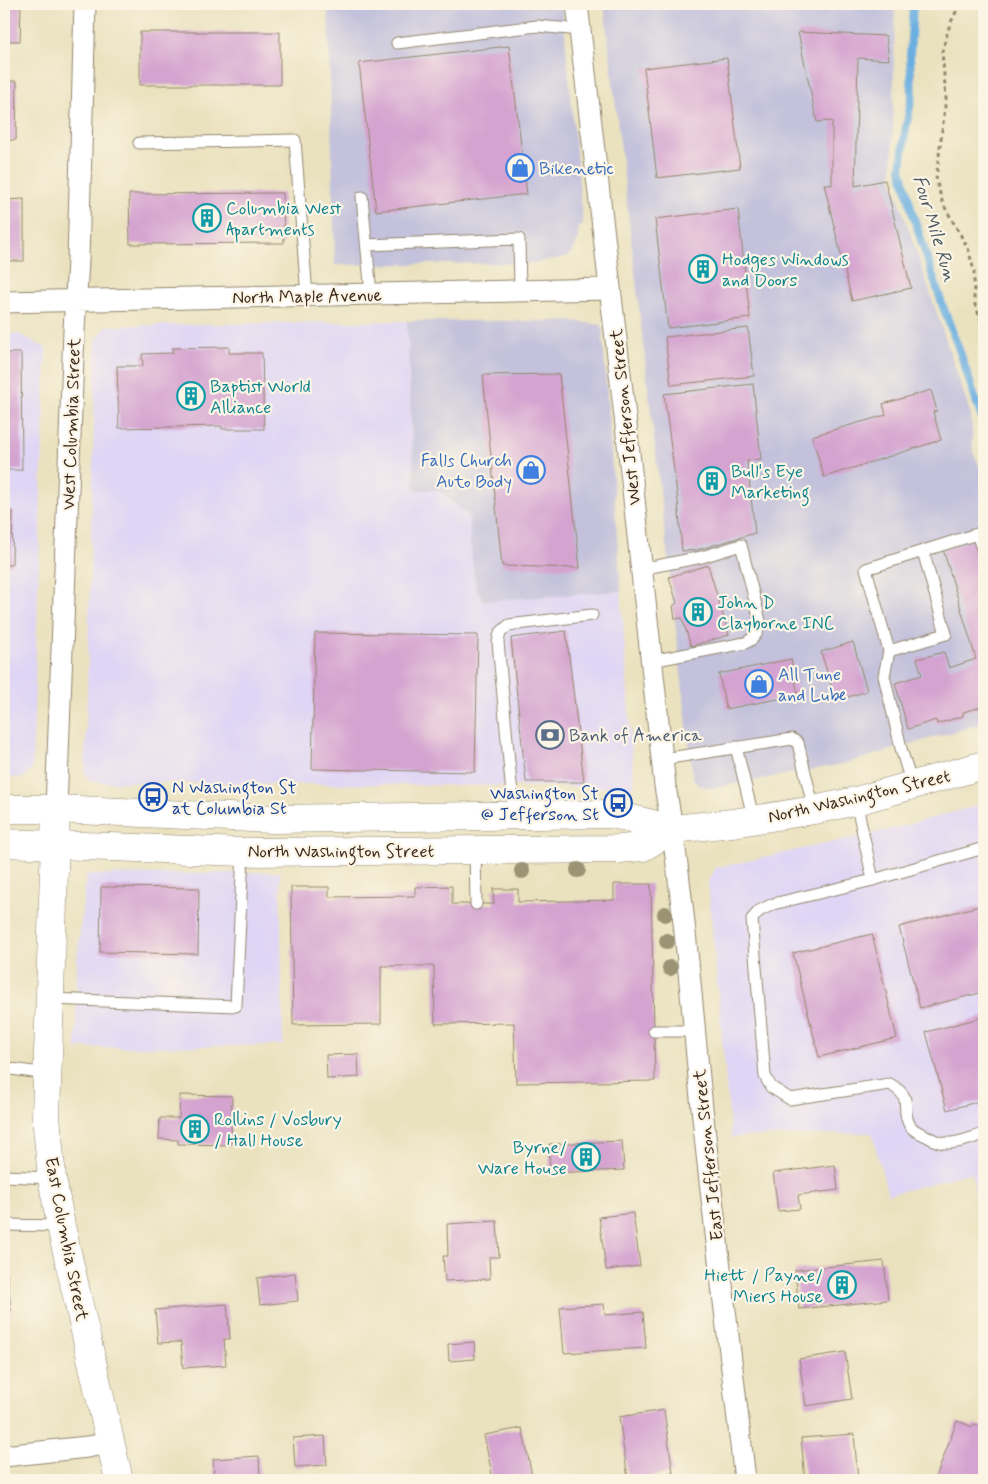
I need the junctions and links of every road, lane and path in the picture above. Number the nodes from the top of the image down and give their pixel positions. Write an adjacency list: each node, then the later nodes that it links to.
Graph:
1 (85, 4): 13 (street, West Columbia Street)
2 (577, 4): 4 (street, West Jefferson Street)
3 (960, 4): 15 (path)
4 (580, 30): 5 (lane); 9 (street, West Jefferson Street)
5 (397, 42)
6 (139, 143): 12 (lane)
7 (362, 197): 8 (lane)
8 (367, 246): 10 (lane); 11 (lane)
9 (610, 289): 10 (street, North Maple Avenue); 18 (street, West Jefferson Street)
10 (520, 291): 11 (street, North Maple Avenue)
11 (371, 294): 12 (street, North Maple Avenue)
12 (307, 296): 13 (street, North Maple Avenue)
13 (75, 301): 14 (street, North Maple Avenue); 28 (street, West Columbia Street)
14 (4, 302)
15 (984, 328)
16 (924, 551): 17 (lane); 20 (lane); 20 (lane)
17 (984, 554)
18 (642, 568): 21 (street, West Jefferson Street); 21 (lane)
19 (592, 615): 30 (lane)
20 (889, 651): 25 (lane)
21 (651, 661): 23 (street, West Jefferson Street)
22 (736, 747): 23 (lane); 29 (lane); 31 (lane)
23 (663, 759): 32 (street, West Jefferson Street)
24 (984, 765): 25 (main road, North Washington Street)
25 (912, 785): 26 (main road, North Washington Street)
26 (856, 800): 29 (main road, North Washington Street); 39 (lane)
27 (4, 809): 28 (main road, North Washington Street)
28 (56, 810): 30 (main road, North Washington Street); 34 (main road, West Columbia Street)
29 (814, 810): 31 (main road, North Washington Street)
30 (514, 816): 32 (main road, North Washington Street); 37 (main road)
31 (754, 820): 32 (main road, North Washington Street)
32 (673, 829): 37 (main road, North Washington Street); 43 (street, East Jefferson Street)
33 (4, 843): 34 (main road, North Washington Street)
34 (55, 844): 38 (main road, North Washington Street); 41 (main road, East Columbia Street)
35 (984, 848): 39 (lane)
36 (475, 850): 37 (main road, North Washington Street); 38 (main road, North Washington Street); 40 (lane)
37 (516, 850)
38 (244, 852): 41 (lane)
39 (873, 880): 46 (lane)
40 (476, 904)
41 (50, 999): 45 (main road, East Columbia Street)
42 (654, 1031): 43 (lane)
43 (694, 1031): 54 (street, East Jefferson Street)
44 (4, 1068): 45 (lane)
45 (48, 1074): 48 (main road, East Columbia Street)
46 (984, 1134)
47 (4, 1176): 48 (lane)
48 (52, 1178): 50 (main road, East Columbia Street)
49 (4, 1225): 50 (lane)
50 (61, 1226): 51 (main road, East Columbia Street)
51 (111, 1443): 52 (street); 53 (main road, East Columbia Street)
52 (4, 1456)
53 (119, 1480)
54 (745, 1480)

